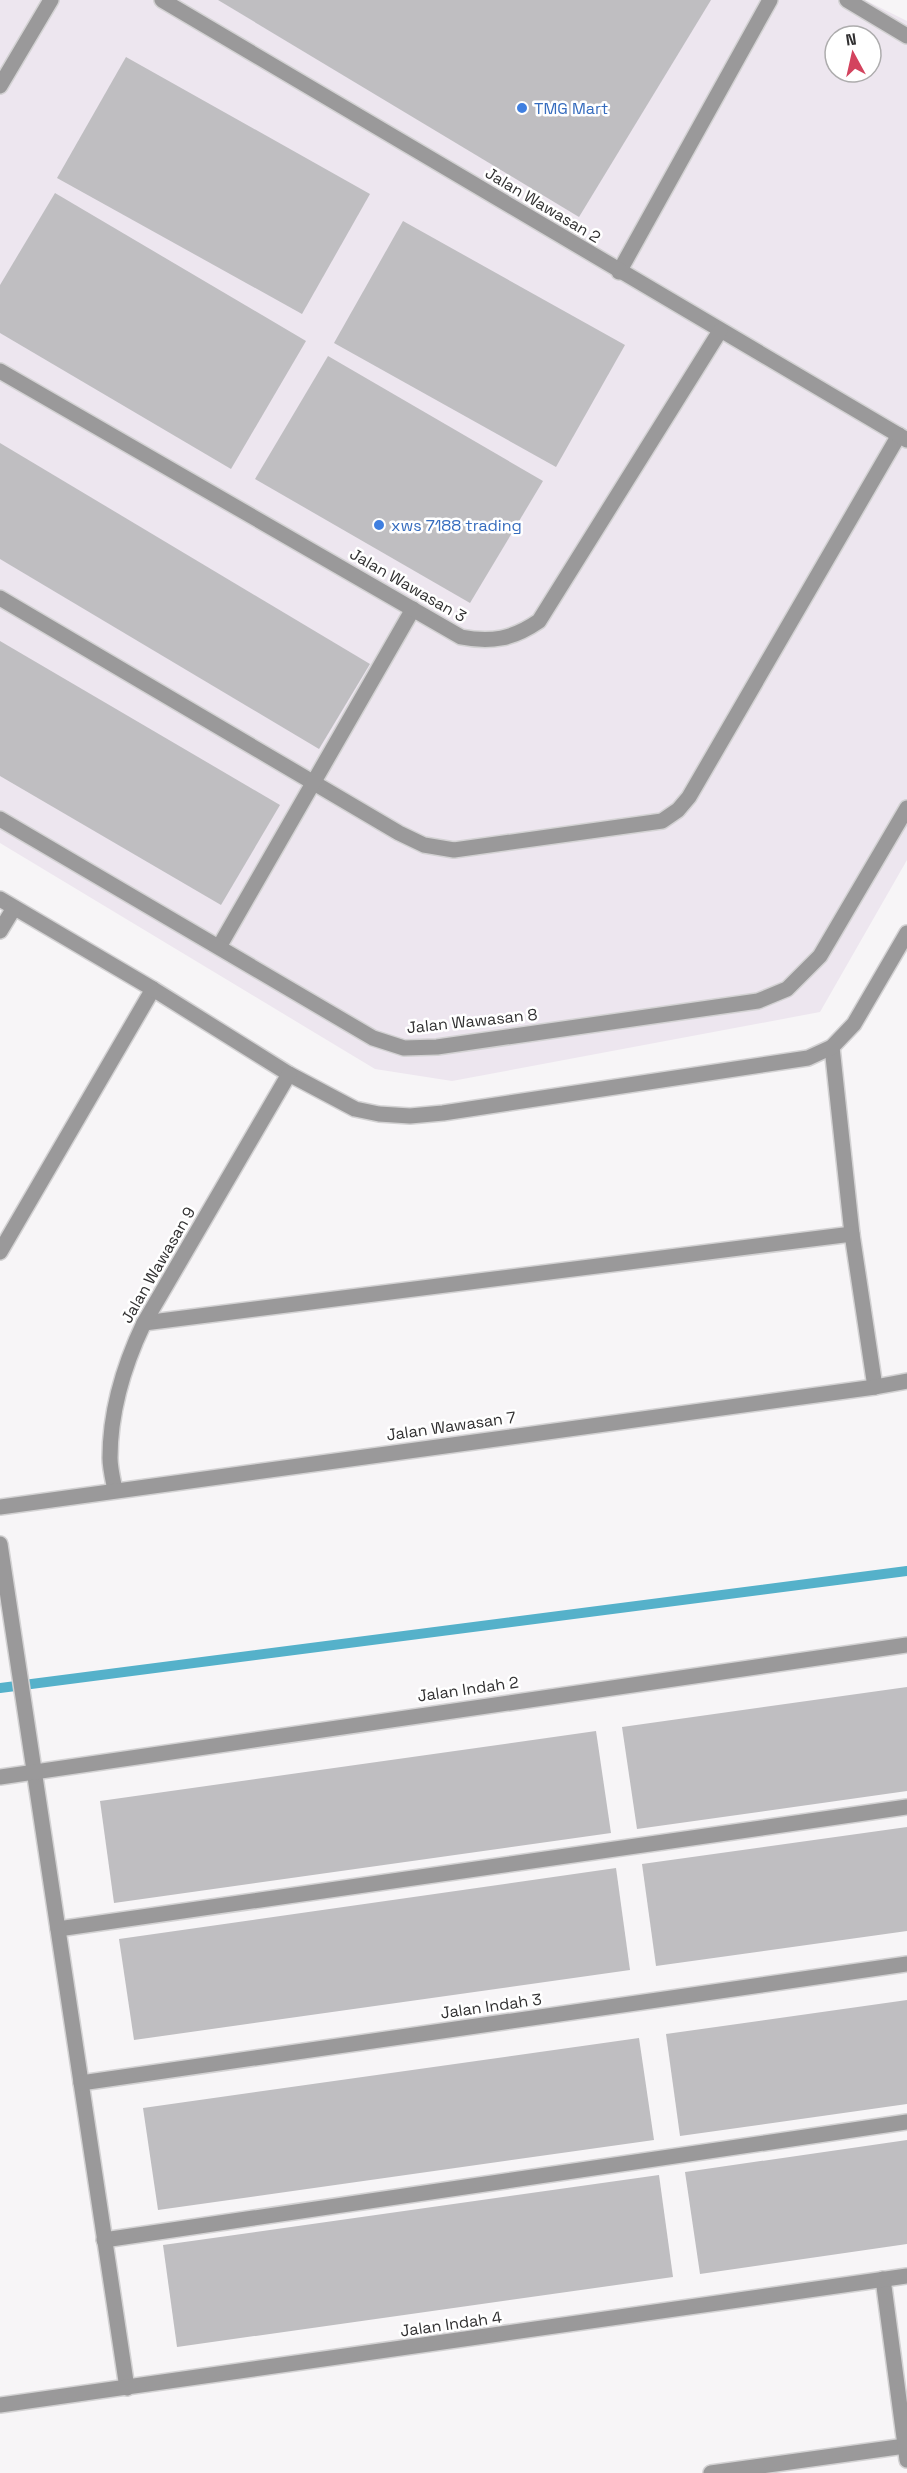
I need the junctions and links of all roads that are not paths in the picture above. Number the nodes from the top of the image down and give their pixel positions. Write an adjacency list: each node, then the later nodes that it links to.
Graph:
1 (51, 0): 6 (street)
2 (162, 0): 7 (street, Jalan Wawasan 2)
3 (770, 0): 7 (street)
4 (847, 0): 5 (street)
5 (907, 36)
6 (0, 86)
7 (619, 272): 8 (street, Jalan Wawasan 2)
8 (720, 331): 10 (street, Jalan Wawasan 2); 12 (street, Jalan Wawasan 3)
9 (0, 371): 12 (street, Jalan Wawasan 3)
10 (903, 437): 13 (street)
11 (0, 598): 13 (street)
12 (413, 609): 13 (street)
13 (314, 783): 20 (street)
14 (907, 808): 20 (street, Jalan Wawasan 8)
15 (0, 819): 20 (street, Jalan Wawasan 8)
16 (0, 899): 17 (street)
17 (14, 908): 18 (street); 21 (street)
18 (0, 931)
19 (907, 933): 22 (street)
20 (219, 947)
21 (153, 989): 23 (street); 25 (street)
22 (832, 1047): 23 (street); 24 (street)
23 (289, 1074): 26 (street, Jalan Wawasan 9)
24 (852, 1234): 26 (street); 28 (street)
25 (0, 1252)
26 (144, 1323): 29 (street, Jalan Wawasan 9)
27 (907, 1381): 28 (street, Jalan Wawasan 7)
28 (874, 1387): 29 (street, Jalan Wawasan 7)
29 (115, 1490): 30 (street, Jalan Wawasan 7)
30 (0, 1508)
31 (0, 1544): 33 (street)
32 (907, 1645): 33 (street, Jalan Indah 2)
33 (35, 1772): 34 (street, Jalan Indah 2); 36 (street)
34 (0, 1777)
35 (907, 1807): 36 (street)
36 (58, 1929): 38 (street)
37 (907, 1964): 38 (street, Jalan Indah 3)
38 (81, 2083): 40 (street)
39 (907, 2122): 40 (street)
40 (104, 2240): 43 (street)
41 (907, 2276): 42 (street, Jalan Indah 4)
42 (883, 2279): 43 (street, Jalan Indah 4); 45 (street)
43 (127, 2388): 44 (street, Jalan Indah 4)
44 (0, 2406)
45 (906, 2453): 46 (street)
46 (711, 2473)

